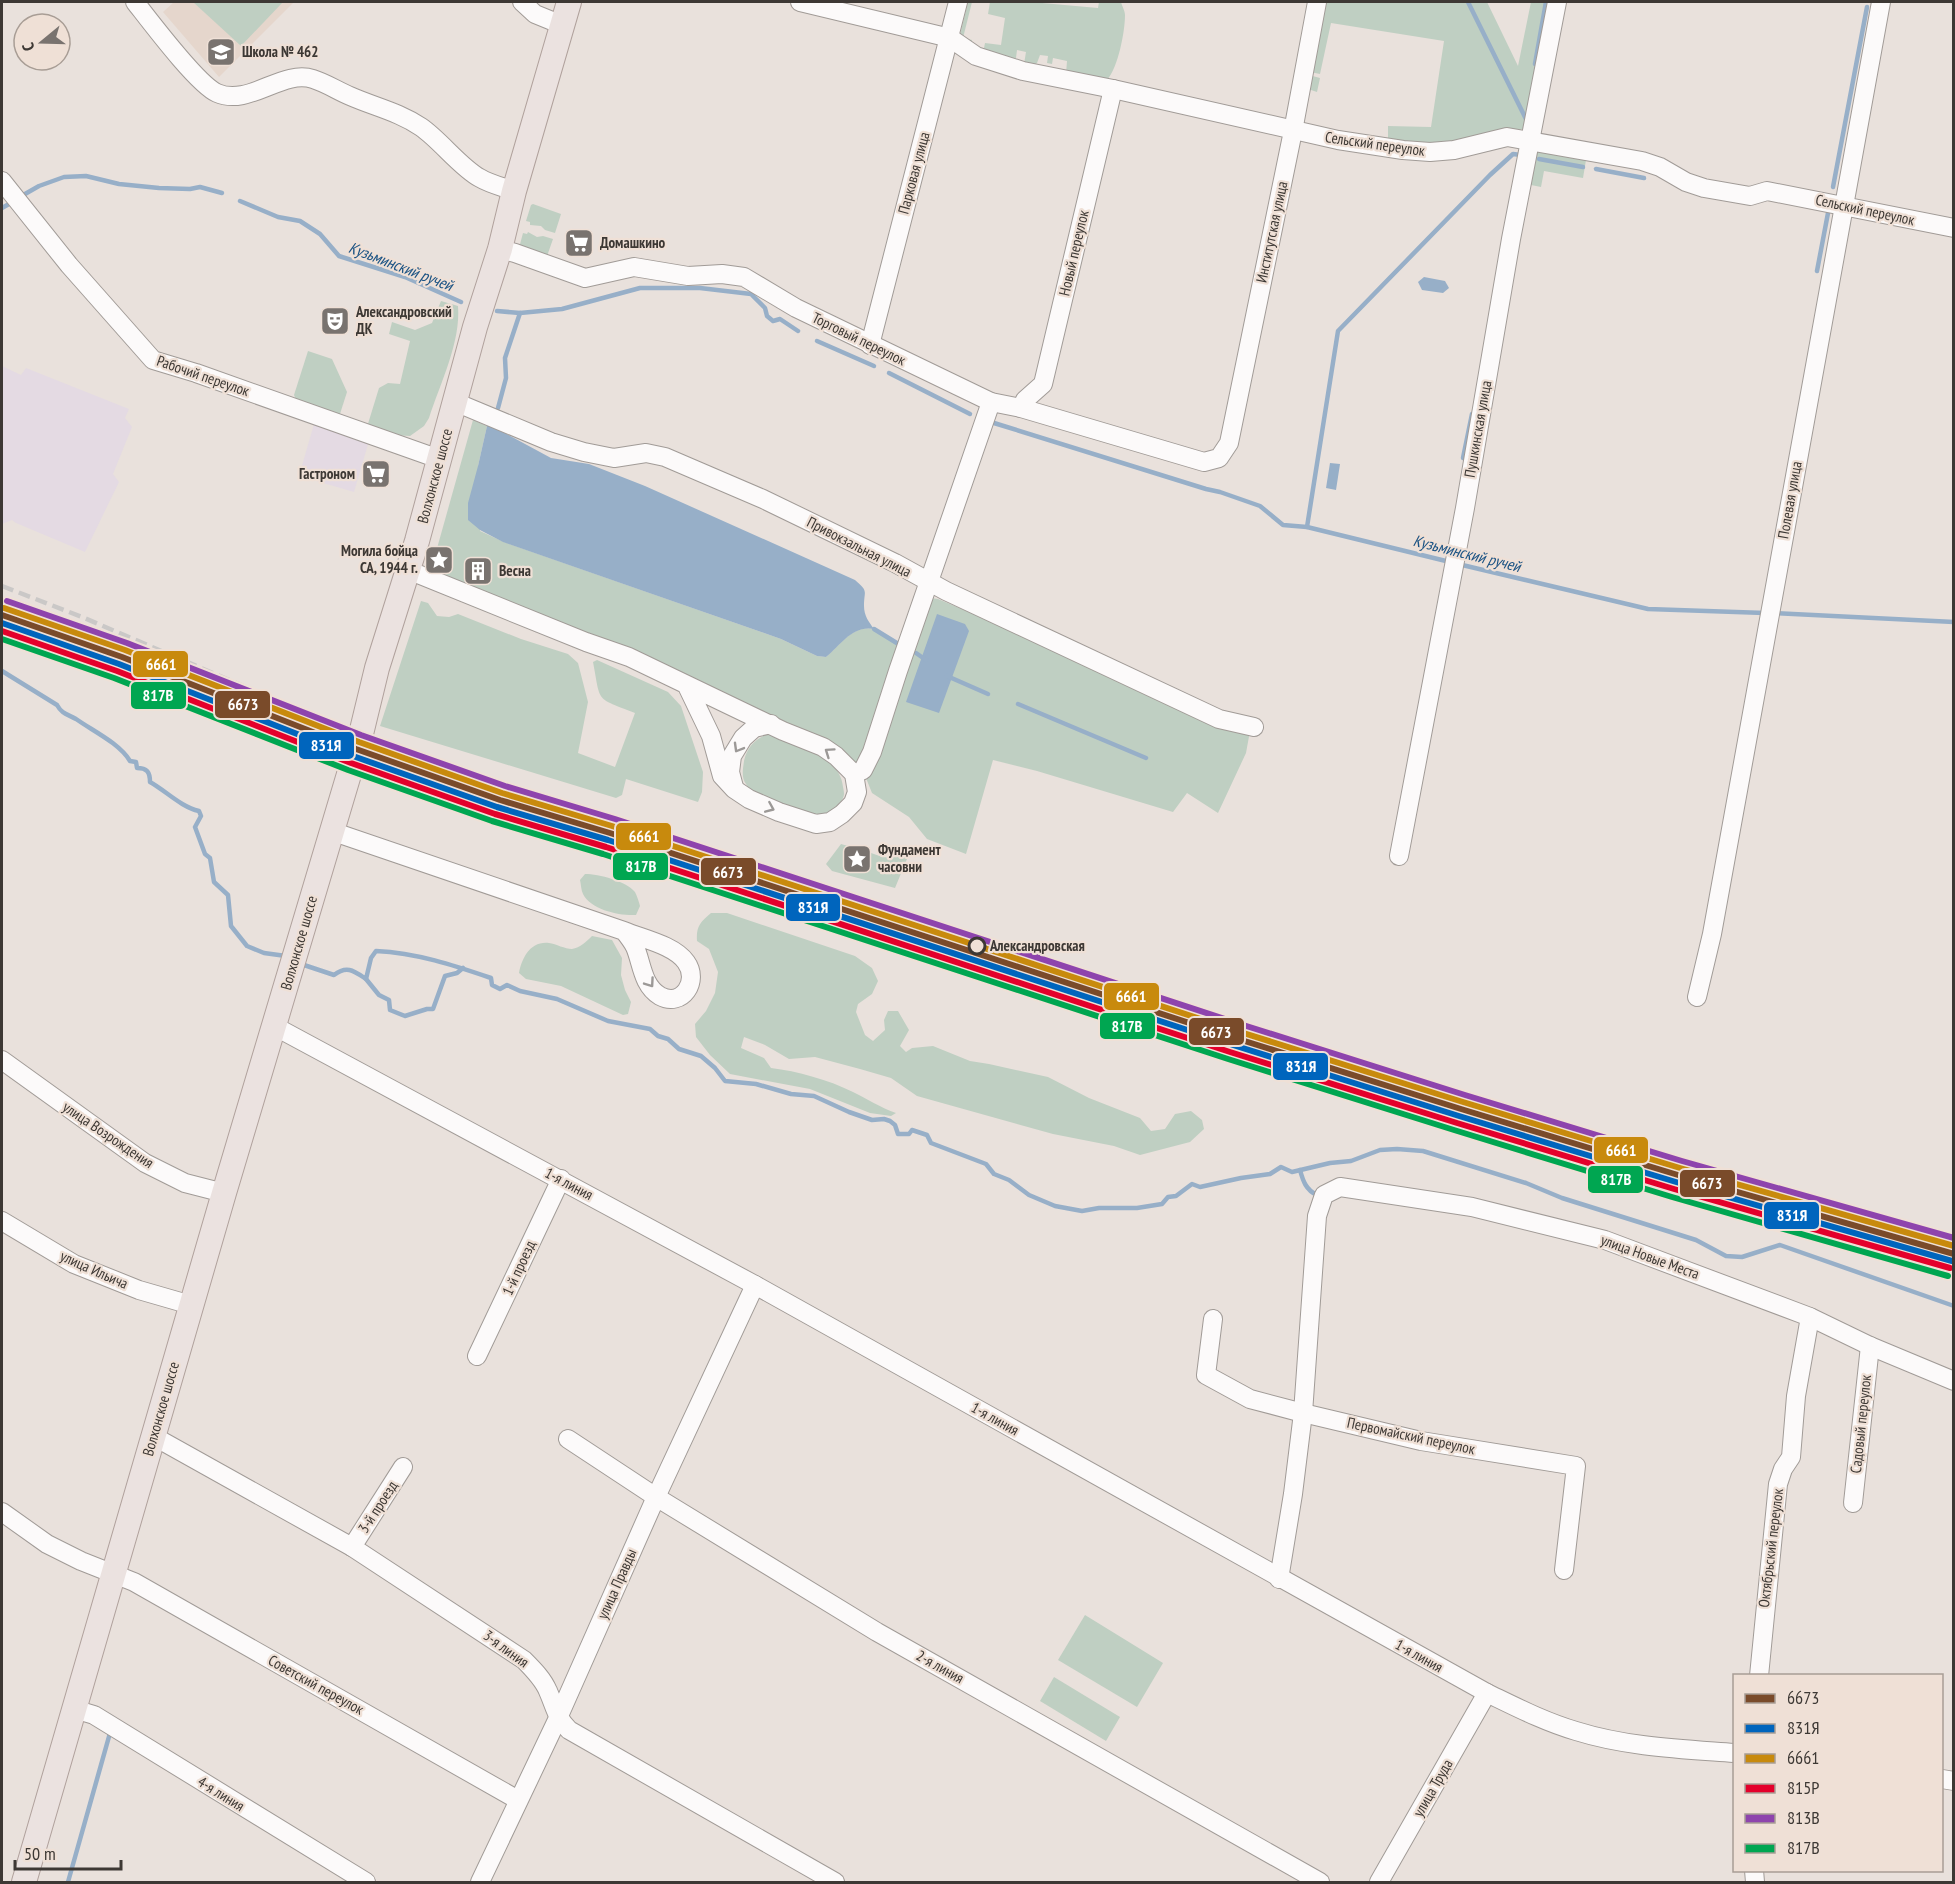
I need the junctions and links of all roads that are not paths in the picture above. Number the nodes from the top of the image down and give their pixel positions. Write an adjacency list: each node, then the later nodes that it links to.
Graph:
1 (135, 2): 15 (street)
2 (522, 2): 9 (street)
3 (569, 2): 9 (main road, Волхонское шоссе)
4 (800, 2): 10 (street, Сельский переулок)
5 (958, 2): 10 (street, Парковая улица)
6 (1317, 2): 12 (street, Институтская улица)
7 (1557, 2): 13 (street, Пушкинская улица)
8 (1881, 2): 16 (street, Полевая улица)
9 (562, 25): 15 (main road, Волхонское шоссе)
10 (950, 38): 11 (street, Сельский переулок); 19 (street, Парковая улица)
11 (1113, 89): 12 (street, Сельский переулок); 22 (street, Новый переулок)
12 (1293, 131): 13 (street, Сельский переулок); 23 (street, Институтская улица)
13 (1531, 140): 16 (street, Сельский переулок); 33 (street, Пушкинская улица)
14 (2, 181): 24 (street, Рабочий переулок)
15 (514, 191): 18 (main road, Волхонское шоссе)
16 (1843, 206): 17 (street, Сельский переулок); 35 (street, Полевая улица)
17 (1953, 228)
18 (500, 249): 19 (street, Торговый переулок); 20 (main road, Волхонское шоссе)
19 (870, 345): 21 (street, Торговый переулок)
20 (455, 402): 24 (main road, Волхонское шоссе); 26 (street, Привокзальная улица)
21 (991, 402): 22 (street, Торговый переулок); 26 (street)
22 (1021, 408): 23 (street, Торговый переулок)
23 (1219, 458)
24 (439, 459): 25 (main road, Волхонское шоссе)
25 (408, 570): 27 (street); 32 (main road, Волхонское шоссе)
26 (928, 583): 29 (street, Привокзальная улица); 30 (street)
27 (687, 686): 28 (street); 31 (street)
28 (771, 724): 30 (street, one-way to 28); 31 (street, one-way to 31)
29 (1254, 727)
30 (854, 774): 31 (street, one-way to 30)
31 (734, 789)
32 (332, 831): 34 (street); 36 (main road, Волхонское шоссе)
33 (1399, 855)
34 (624, 931)
35 (1697, 997)
36 (274, 1026): 38 (street, 1-я линия); 39 (main road, Волхонское шоссе)
37 (2, 1060): 39 (street, улица Возрождения)
38 (561, 1179): 41 (street, 1-я линия); 46 (street, 1-й проезд)
39 (224, 1193): 42 (main road, Волхонское шоссе)
40 (2, 1221): 42 (street, улица Ильича)
41 (755, 1285): 52 (street, улица Правды); 58 (street, 1-я линия)
42 (191, 1305): 49 (main road, Волхонское шоссе)
43 (1810, 1317): 45 (street, улица Новые Места); 48 (street, улица Новые Места); 59 (street, Октябрьский переулок)
44 (1213, 1319): 48 (street, Первомайский переулок)
45 (1870, 1346): 47 (street, улица Новые Места); 53 (street, Садовый переулок)
46 (477, 1356)
47 (1953, 1381)
48 (1303, 1413): 56 (street, Первомайский переулок); 58 (street)
49 (153, 1436): 55 (street, 3-я линия); 57 (main road, Волхонское шоссе)
50 (568, 1439): 52 (street, 2-я линия)
51 (403, 1467): 55 (street, 3-й проезд)
52 (656, 1497): 62 (street, улица Правды); 69 (street, 2-я линия)
53 (1853, 1503)
54 (2, 1512): 57 (street, Советский переулок)
55 (352, 1547): 62 (street, 3-я линия)
56 (1564, 1570)
57 (114, 1573): 61 (main road, Волхонское шоссе); 64 (street, Советский переулок)
58 (1279, 1579): 60 (street, 1-я линия)
59 (1759, 1674)
60 (1487, 1693): 63 (street, 1-я линия); 70 (street, улица Труда)
61 (74, 1709): 65 (main road, Волхонское шоссе); 66 (street, 4-я линия)
62 (558, 1718): 64 (street, улица Правды); 68 (street, 3-я линия)
63 (1733, 1754)
64 (518, 1800): 67 (street, улица Правды)
65 (24, 1882)
66 (366, 1882)
67 (480, 1882)
68 (835, 1882)
69 (1320, 1882)
70 (1379, 1882)

